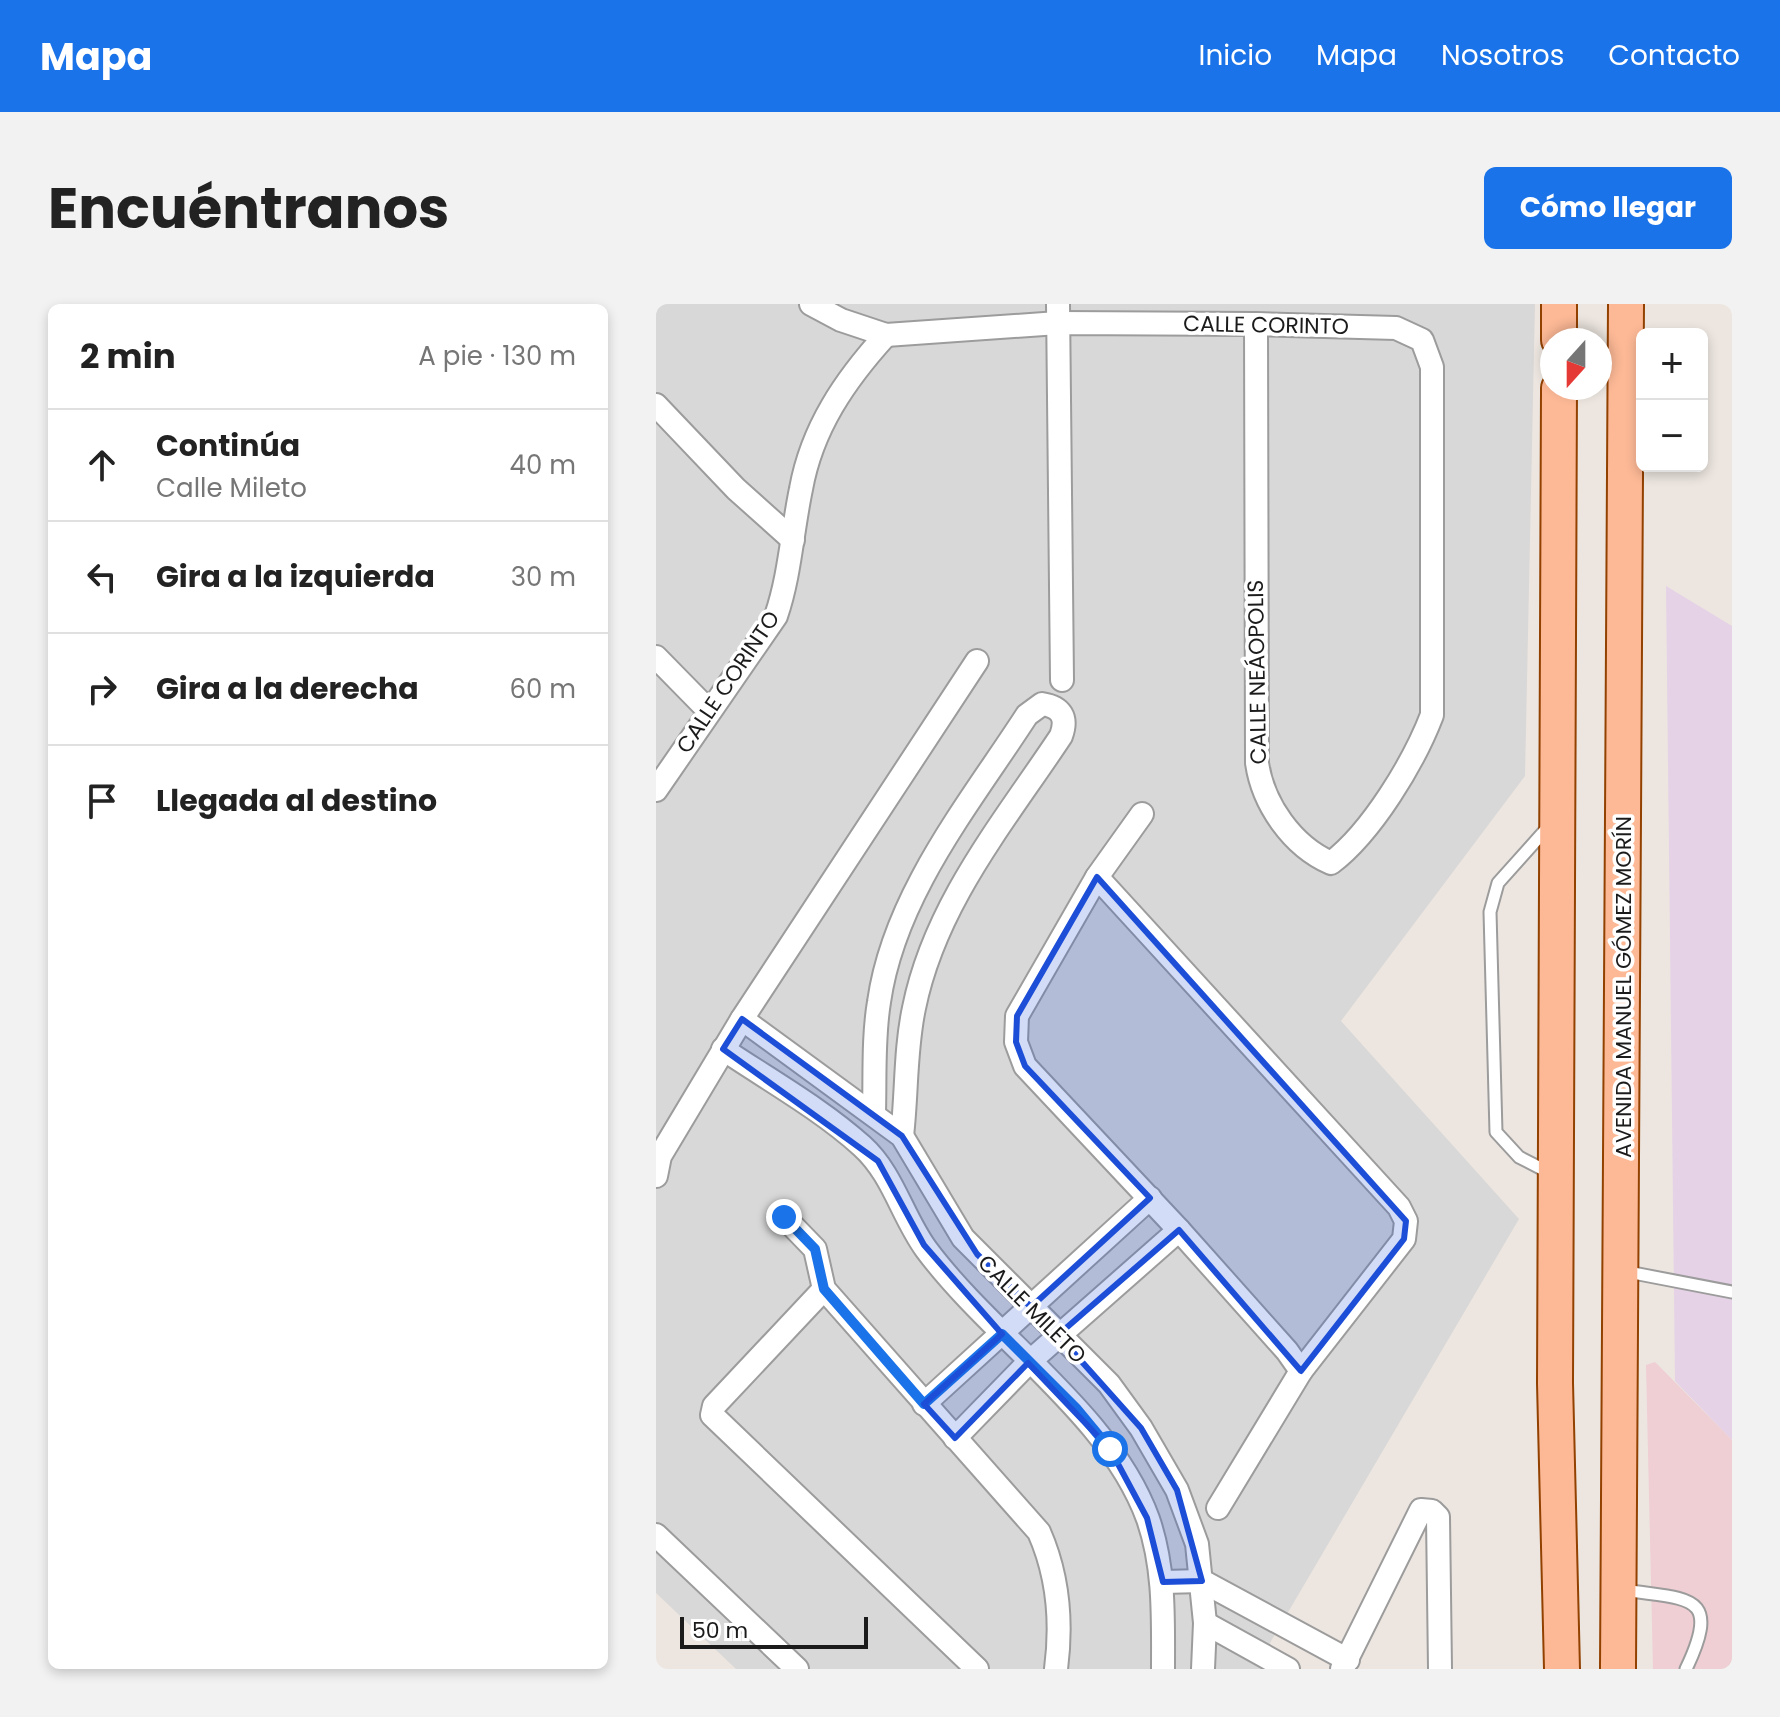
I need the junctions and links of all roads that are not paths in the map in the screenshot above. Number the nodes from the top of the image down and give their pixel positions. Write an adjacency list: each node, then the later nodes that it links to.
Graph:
1 (811, 304): 7 (street)
2 (1559, 304): 6 (main road)
3 (1626, 304): 29 (main road, AVENIDA MANUEL GÓMEZ MORÍN)
4 (1058, 314): 5 (street, CALLE CORINTO); 7 (street, CALLE CORINTO); 14 (street)
5 (1256, 324): 8 (street, CALLE CORINTO); 8 (street, CALLE NEÁOPOLIS)
6 (1559, 328)
7 (886, 335): 11 (street, CALLE CORINTO)
8 (1422, 340)
9 (1559, 400): 18 (main road)
10 (656, 405): 11 (street)
11 (793, 540): 15 (street, CALLE CORINTO)
12 (656, 657): 15 (street)
13 (977, 661): 20 (street)
14 (1062, 680)
15 (709, 711): 16 (street, CALLE CORINTO)
16 (656, 790)
17 (1142, 814): 19 (street)
18 (1558, 817): 25 (main road); 25 (lane)
19 (1097, 877): 26 (street); 36 (street)
20 (742, 1019): 21 (street); 22 (street, CALLE MILETO)
21 (723, 1049): 24 (street); 33 (street, CALLE MILETO)
22 (874, 1112): 23 (street, CALLE MILETO); 23 (street)
23 (902, 1136): 32 (street, CALLE MILETO)
24 (657, 1161)
25 (1556, 1176): 53 (main road)
26 (1150, 1198): 28 (street); 32 (street)
27 (784, 1217): 30 (street)
28 (1179, 1230): 34 (street); 36 (street)
29 (1622, 1270): 31 (lane); 43 (main road, AVENIDA MANUEL GÓMEZ MORÍN)
30 (824, 1289): 37 (street); 47 (street)
31 (1732, 1292)
32 (1031, 1307): 33 (street); 34 (street, CALLE MILETO)
33 (1002, 1334): 35 (street, CALLE MILETO); 37 (street)
34 (1058, 1335): 35 (street); 41 (street, CALLE MILETO)
35 (1028, 1363): 38 (street); 42 (street, CALLE MILETO)
36 (1301, 1371): 39 (street)
37 (924, 1404): 38 (street)
38 (955, 1438): 48 (street)
39 (1218, 1508)
40 (656, 1535): 46 (street)
41 (1202, 1581): 42 (street); 44 (street, CALLE MILETO); 45 (street)
42 (1163, 1582): 49 (street, CALLE MILETO)
43 (1619, 1590): 54 (main road, AVENIDA MANUEL GÓMEZ MORÍN); 55 (lane)
44 (1205, 1623): 50 (street, CALLE MILETO); 51 (street)
45 (1345, 1664): 52 (street)
46 (797, 1669)
47 (977, 1669)
48 (1056, 1669)
49 (1163, 1669)
50 (1203, 1669)
51 (1288, 1669)
52 (1440, 1669)
53 (1562, 1669)
54 (1618, 1669)
55 (1686, 1669)

